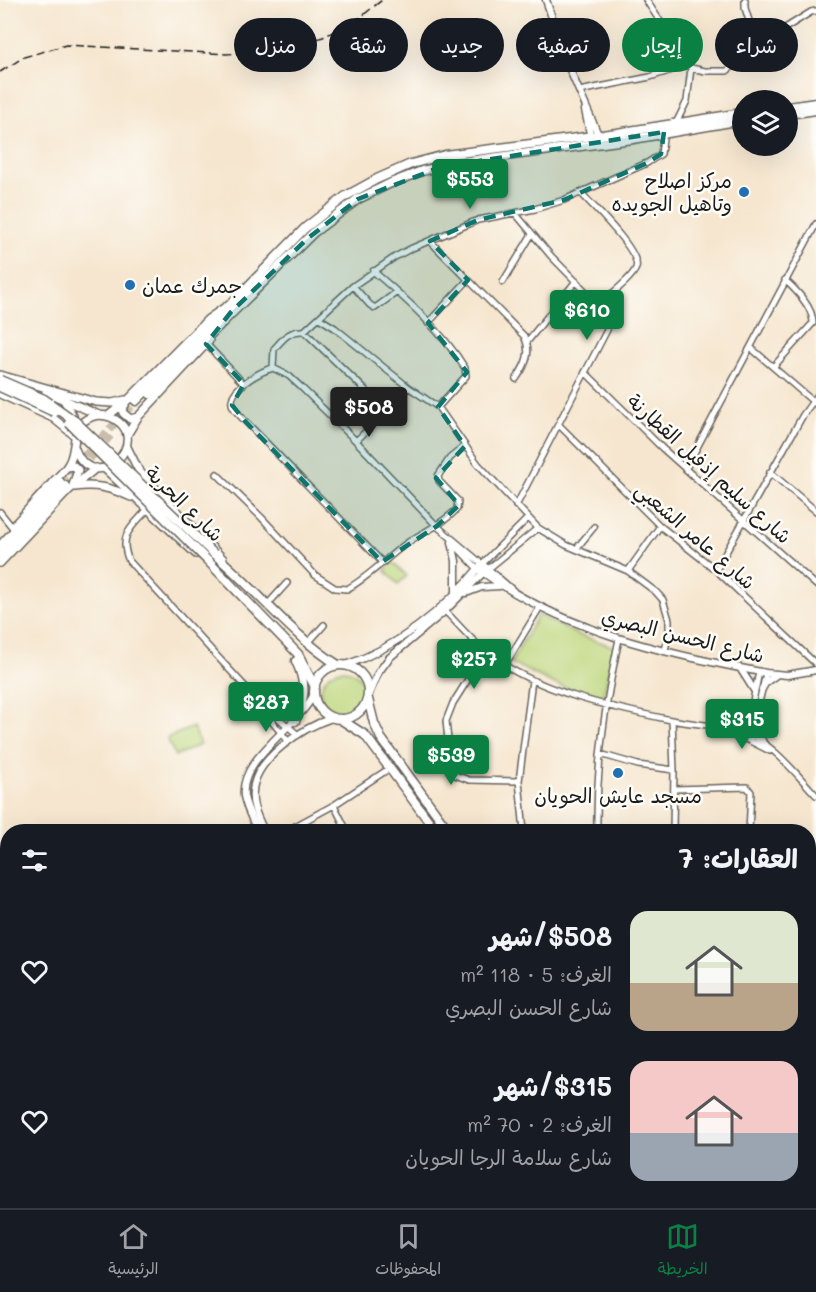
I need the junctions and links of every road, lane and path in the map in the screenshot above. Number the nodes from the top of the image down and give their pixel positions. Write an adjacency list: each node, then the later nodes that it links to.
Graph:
1 (546, 0): 10 (street)
2 (646, 0): 5 (street)
3 (745, 0): 6 (street)
4 (816, 11): 7 (street)
5 (658, 18)
6 (748, 18)
7 (798, 20)
8 (667, 72): 10 (street)
9 (689, 72): 17 (street)
10 (579, 91): 19 (street)
11 (816, 103): 12 (highway)
12 (798, 106)
13 (798, 112): 14 (highway)
14 (816, 112)
15 (732, 115): 17 (highway)
16 (732, 122): 18 (highway)
17 (676, 123): 19 (highway)
18 (664, 132): 19 (highway); 20 (street)
19 (596, 140): 33 (highway)
20 (581, 193): 21 (street); 32 (street)
21 (515, 213): 23 (street); 24 (street)
22 (816, 224): 27 (street)
23 (532, 234): 28 (street); 29 (street)
24 (430, 241): 25 (street); 26 (street)
25 (373, 271): 30 (street); 31 (street)
26 (468, 280): 35 (street); 37 (street)
27 (785, 280): 39 (street); 40 (street)
28 (576, 281): 32 (street); 37 (street)
29 (503, 282)
30 (353, 286): 31 (street); 34 (street)
31 (397, 291): 35 (street)
32 (599, 305): 42 (street)
33 (229, 309): 38 (main road); 53 (highway)
34 (319, 318): 36 (street); 49 (street)
35 (428, 322): 54 (street)
36 (304, 330): 41 (street); 55 (street)
37 (527, 342): 44 (street)
38 (207, 344): 47 (street); 58 (main road)
39 (751, 348): 40 (street); 69 (street)
40 (774, 366): 52 (street)
41 (273, 368): 47 (street); 63 (street, شارع الحسن البصري)
42 (585, 372): 60 (street); 69 (street, شارع سليم إذفيل القطارنة)
43 (0, 375): 46 (main road)
44 (516, 379)
45 (0, 380): 93 (highway, شارع الحرية, bridge)
46 (27, 384): 51 (main road); 53 (main road)
47 (244, 384): 94 (street)
48 (0, 387): 93 (highway, شارع الحرية, bridge)
49 (408, 387): 54 (street); 55 (street)
50 (0, 394): 59 (main road)
51 (63, 399): 56 (main road); 59 (main road)
52 (814, 401): 71 (street)
53 (134, 402): 57 (main road); 58 (main road)
54 (438, 407): 65 (street)
55 (387, 411): 63 (street)
56 (99, 415): 57 (main road); 62 (main road)
57 (108, 416): 61 (main road)
58 (138, 417): 61 (main road)
59 (61, 423): 62 (main road)
60 (559, 425): 76 (street); 83 (street, شارع عامر الشعبي)
61 (127, 435): 66 (main road)
62 (75, 436): 64 (main road)
63 (356, 441): 82 (street, شارع الحسن البصري)
64 (74, 446): 67 (main road); 68 (main road)
65 (465, 446): 76 (street); 82 (street)
66 (127, 447): 68 (main road); 70 (main road)
67 (67, 466): 73 (main road); 84 (main road)
68 (100, 468): 73 (main road); 74 (main road)
69 (686, 468): 81 (street, شارع سليم إذفيل القطارنة)
70 (139, 471): 74 (main road); 96 (main road)
71 (770, 472): 77 (street); 81 (street)
72 (217, 474): 94 (street)
73 (66, 485): 75 (main road); 90 (highway); 92 (highway); 95 (main road)
74 (123, 485): 75 (main road)
75 (134, 498): 78 (main road)
76 (516, 506): 80 (street)
77 (816, 509)
78 (147, 510): 100 (main road); 128 (street)
79 (0, 512): 84 (street)
80 (527, 519): 86 (street); 97 (street)
81 (744, 519): 98 (street); 102 (street, شارع سليم إذفيل القطارنة)
82 (437, 526): 87 (street, شارع الحسن البصري); 94 (street)
83 (660, 526): 98 (street, شارع عامر الشعبي); 99 (street)
84 (12, 527): 88 (main road)
85 (594, 527): 91 (street)
86 (538, 528): 91 (street); 97 (street)
87 (447, 536): 89 (street, شارع الحسن البصري); 97 (street, شارع الحسن البصري)
88 (0, 540)
89 (452, 542): 97 (street, شارع الحسن البصري); 105 (street)
90 (0, 546)
91 (576, 549): 99 (street)
92 (0, 556)
93 (211, 557): 96 (highway, شارع الحرية); 100 (highway, شارع الحرية)
94 (382, 562)
95 (0, 563)
96 (230, 568): 106 (highway, شارع الحرية)
97 (483, 568): 103 (street, شارع الحسن البصري); 104 (street, شارع الحسن البصري); 105 (street)
98 (716, 570): 115 (street, شارع عامر الشعبي)
99 (628, 571): 113 (street)
100 (222, 574): 110 (highway, شارع الحرية)
101 (287, 583): 106 (street)
102 (816, 585)
103 (502, 586): 104 (street, شارع الحسن البصري); 105 (street)
104 (514, 592): 107 (street, شارع الحسن البصري)
105 (460, 594): 108 (street); 116 (street)
106 (268, 604): 112 (highway, شارع الحرية)
107 (540, 607): 111 (street, شارع الحسن البصري); 117 (street)
108 (445, 611): 114 (street); 126 (street)
109 (324, 625): 112 (street)
110 (284, 639): 124 (highway, شارع الحرية); 133 (highway)
111 (619, 639): 113 (street, شارع الحسن البصري); 127 (street)
112 (307, 644): 116 (highway, شارع الحرية)
113 (665, 650): 118 (street, شارع الحسن البصري)
114 (486, 651): 117 (street); 145 (street)
115 (816, 664)
116 (342, 665): 124 (highway); 126 (highway)
117 (505, 665): 122 (street)
118 (739, 667): 120 (street, شارع الحسن البصري); 125 (street)
119 (816, 670): 121 (street, شارع الحسن البصري)
120 (762, 672): 121 (street, شارع الحسن البصري); 123 (street); 125 (street)
121 (778, 675): 123 (street)
122 (532, 680): 127 (street); 145 (street)
123 (762, 689): 132 (street)
124 (314, 690): 130 (highway); 133 (street)
125 (754, 690): 129 (street)
126 (368, 697): 130 (highway); 154 (highway)
127 (605, 706): 131 (street); 141 (street)
128 (268, 712): 133 (street); 136 (street)
129 (750, 716): 135 (street); 138 (street)
130 (336, 718): 137 (street); 143 (highway)
131 (672, 720): 134 (street); 144 (street)
132 (755, 722): 138 (street); 140 (street)
133 (292, 724): 136 (street); 137 (street)
134 (714, 727): 135 (street); 138 (street)
135 (728, 728): 138 (street)
136 (282, 734): 139 (street); 149 (street)
137 (297, 735): 139 (street)
138 (748, 737): 140 (street); 142 (street)
139 (288, 741): 150 (street)
140 (766, 745): 142 (street)
141 (600, 754): 144 (street); 156 (street)
142 (777, 755): 147 (street)
143 (390, 768): 148 (street); 153 (highway)
144 (674, 770): 146 (street)
145 (519, 781): 155 (street)
146 (674, 789): 157 (street); 158 (street)
147 (816, 795)
148 (334, 805): 151 (street); 152 (street)
149 (254, 824)
150 (262, 824)
151 (299, 824)
152 (344, 824)
153 (431, 824)
154 (444, 824)
155 (523, 824)
156 (597, 824)
157 (673, 824)
158 (749, 824)
159 (816, 889): 160 (street)
160 (816, 899)

